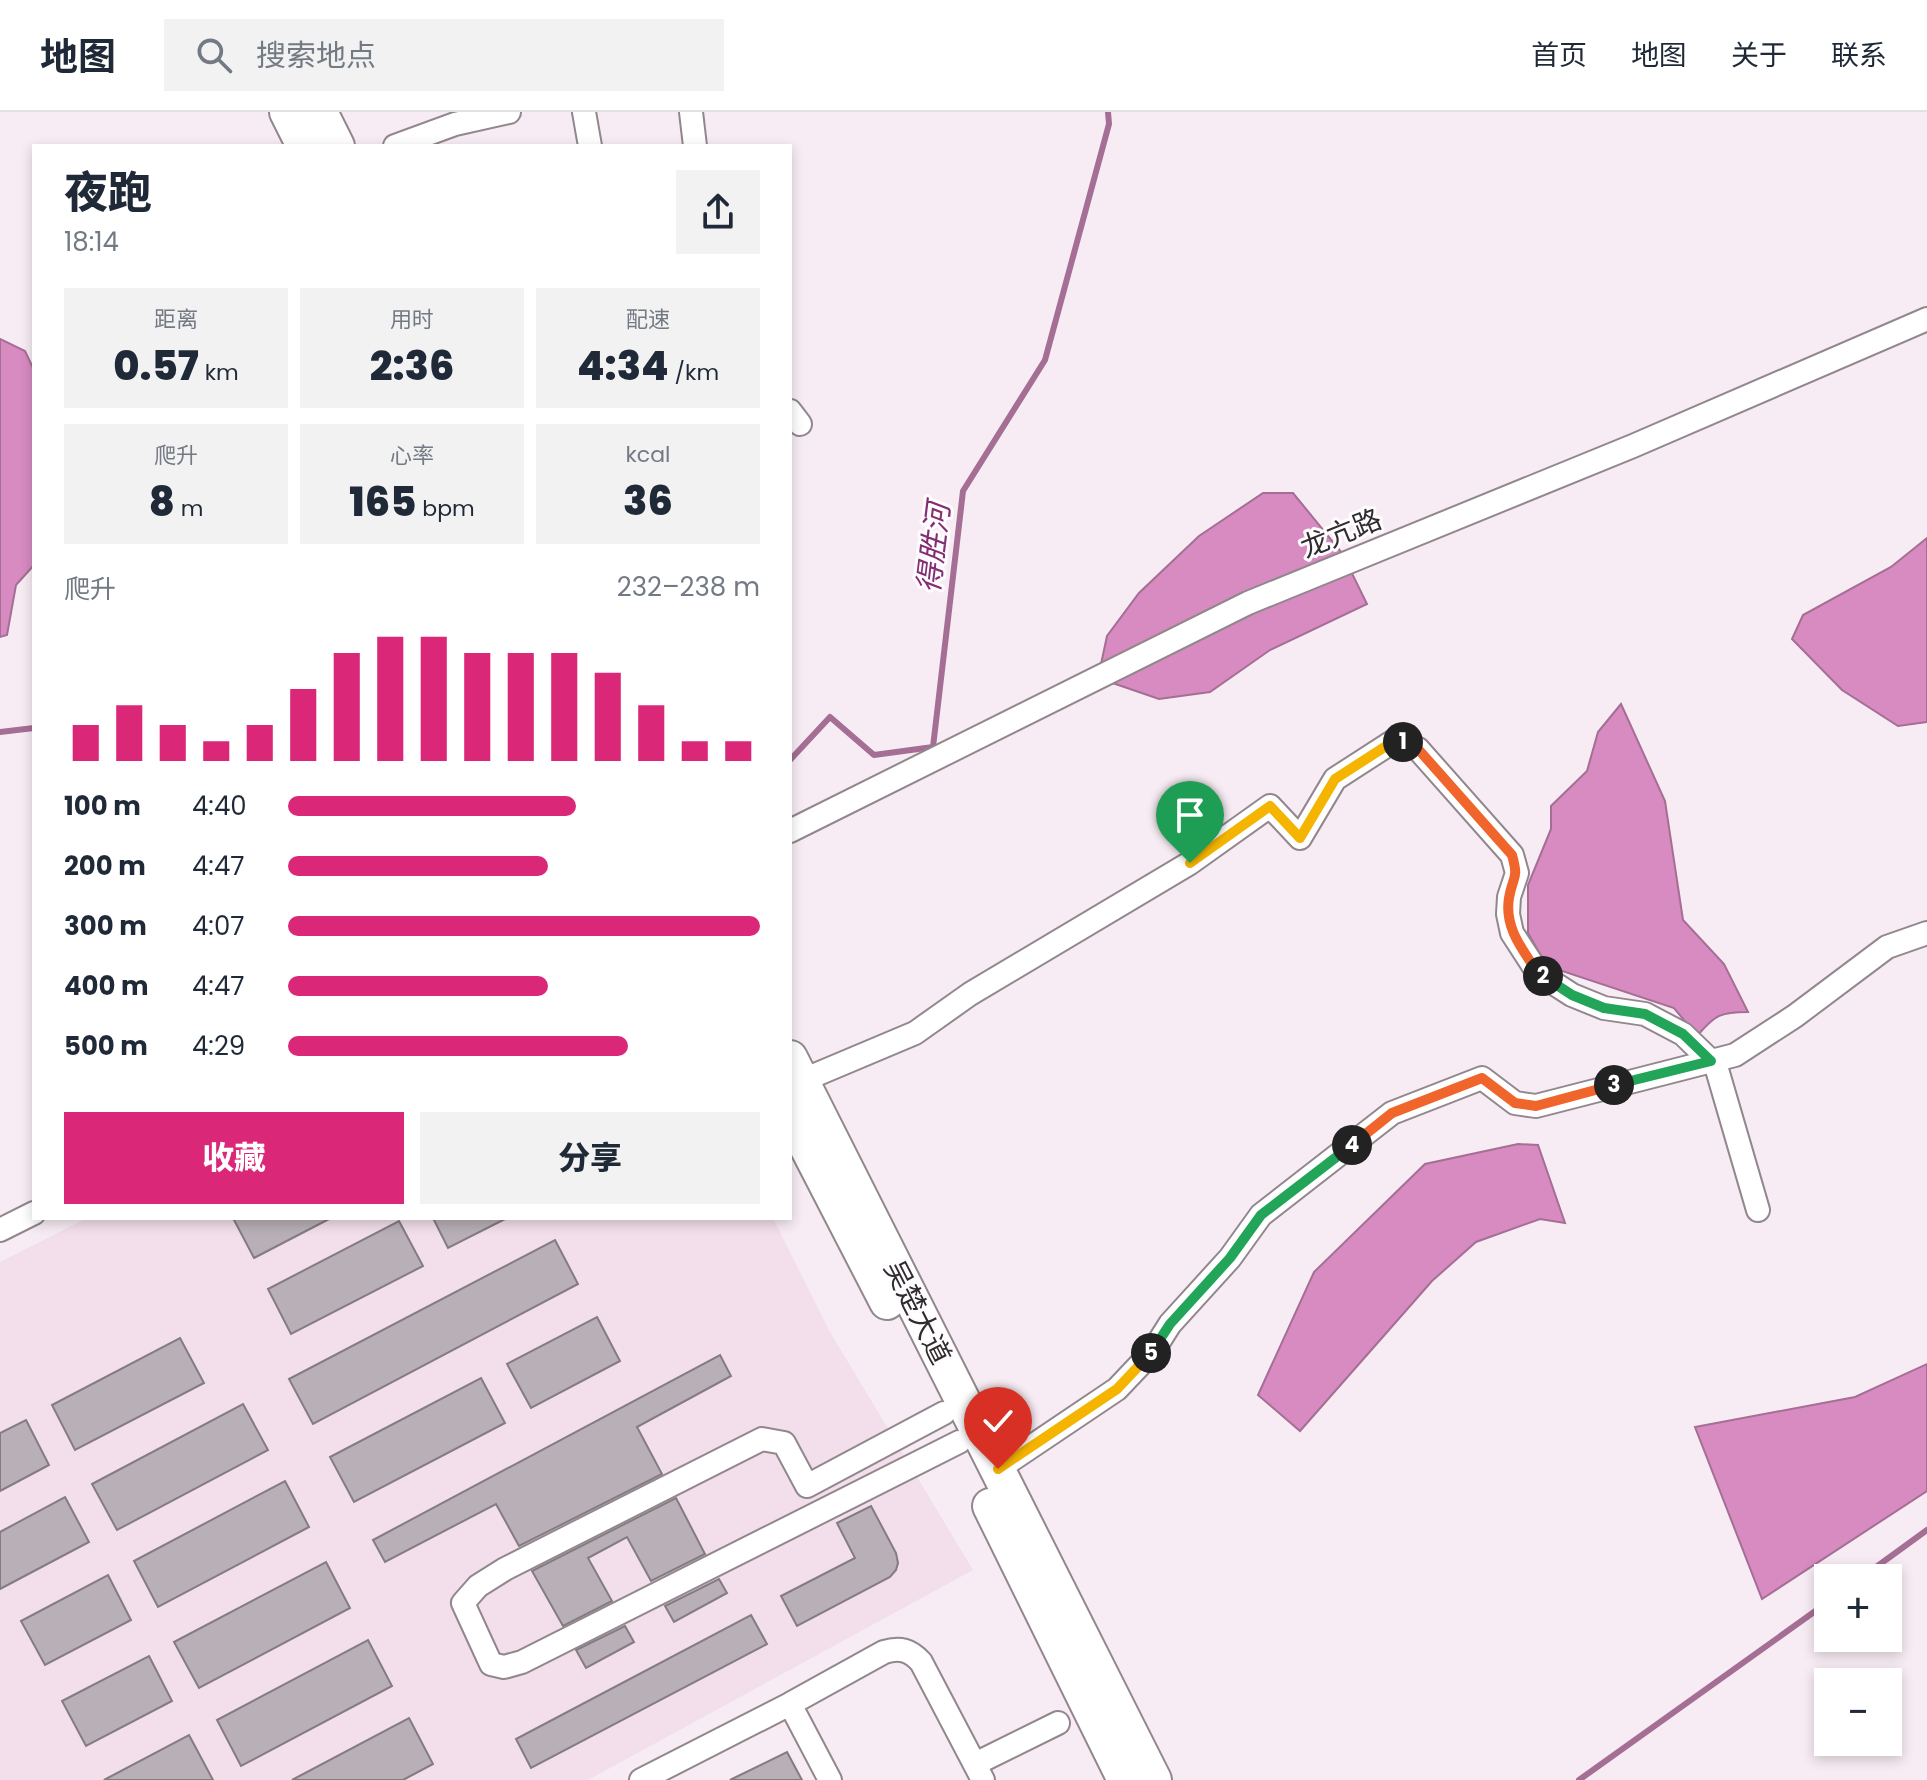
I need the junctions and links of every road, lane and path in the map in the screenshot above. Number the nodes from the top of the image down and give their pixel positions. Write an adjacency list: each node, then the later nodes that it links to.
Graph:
1 (287, 112): 7 (highway)
2 (320, 112): 8 (highway)
3 (509, 112): 6 (street)
4 (584, 112): 9 (street)
5 (691, 112): 10 (street)
6 (420, 141)
7 (303, 144)
8 (336, 144)
9 (590, 144)
10 (695, 144)
11 (1927, 319): 12 (street, 龙亢路)
12 (792, 830)
13 (1927, 933): 14 (street)
14 (1711, 1061): 15 (street); 17 (street); 21 (street)
15 (796, 1069): 21 (highway, 吴楚大道)
16 (792, 1118): 20 (highway, 吴楚大道)
17 (1758, 1210)
18 (32, 1214): 19 (street)
19 (0, 1230)
20 (952, 1428): 20 (street); 27 (highway, 吴楚大道)
21 (998, 1469): 28 (highway, 吴楚大道)
22 (790, 1704): 24 (street); 25 (street); 26 (street)
23 (1058, 1723): 24 (street)
24 (979, 1772)
25 (641, 1780)
26 (830, 1780)
27 (1125, 1780)
28 (1154, 1780)

